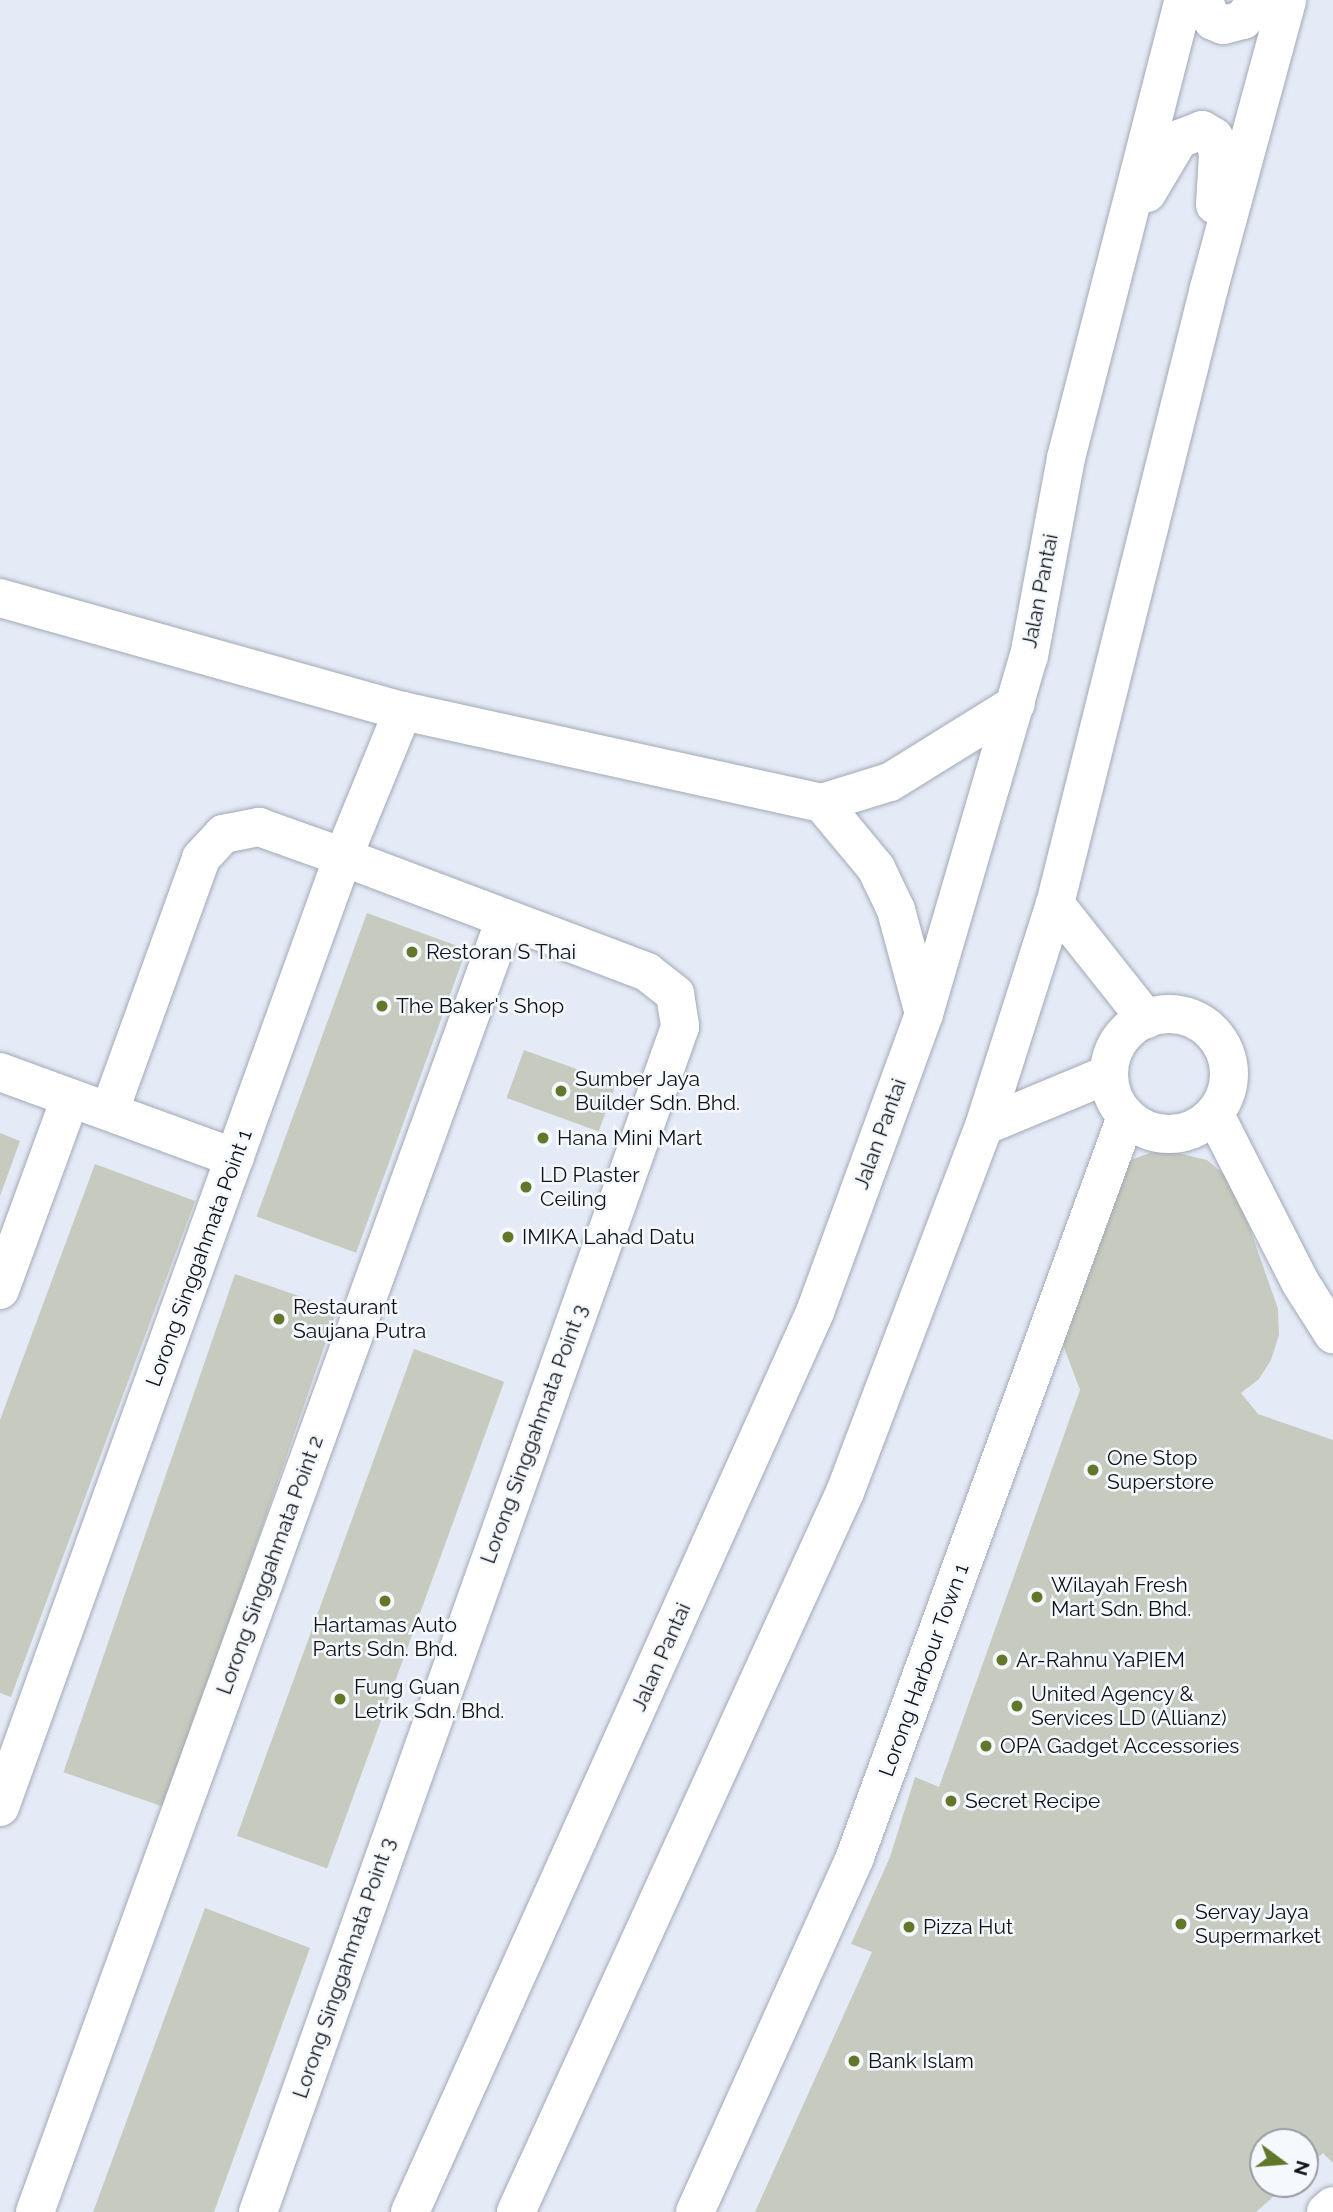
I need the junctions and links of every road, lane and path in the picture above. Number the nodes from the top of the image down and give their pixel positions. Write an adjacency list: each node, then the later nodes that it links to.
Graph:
1 (1184, 0): 5 (street, Jalan Pantai)
2 (1203, 0): 3 (street)
3 (1256, 0)
4 (1287, 0): 6 (street)
5 (1118, 255): 6 (street); 8 (street, Jalan Pantai)
6 (1209, 288): 12 (street)
7 (0, 598): 9 (street)
8 (1016, 704): 10 (street); 14 (street, Jalan Pantai)
9 (403, 712): 10 (street); 11 (street, Lorong Singgahmata Point 1)
10 (822, 803): 14 (street)
11 (343, 857): 13 (street, Lorong Singgahmata Point 3); 19 (street, Lorong Singgahmata Point 3); 23 (street, Lorong Singgahmata Point 1)
12 (1055, 904): 15 (street); 22 (street)
13 (505, 919): 28 (street, Lorong Singgahmata Point 2); 29 (street, Lorong Singgahmata Point 3)
14 (924, 1014): 30 (street, Jalan Pantai)
15 (1146, 1019): 17 (street); 20 (street)
16 (0, 1072): 18 (street)
17 (1109, 1074): 21 (street); 22 (street)
18 (70, 1099): 19 (street); 24 (street)
19 (110, 1110): 23 (street)
20 (1215, 1115): 21 (street); 25 (street)
21 (1126, 1116): 32 (street, Lorong Harbour Town 1)
22 (984, 1126): 31 (street)
23 (235, 1158): 26 (street, Lorong Singgahmata Point 1)
24 (0, 1290)
25 (1333, 1334)
26 (0, 1807)
27 (1333, 2206): 33 (street)
28 (35, 2212)
29 (258, 2212)
30 (410, 2212)
31 (516, 2212)
32 (695, 2212)
33 (1326, 2212)

